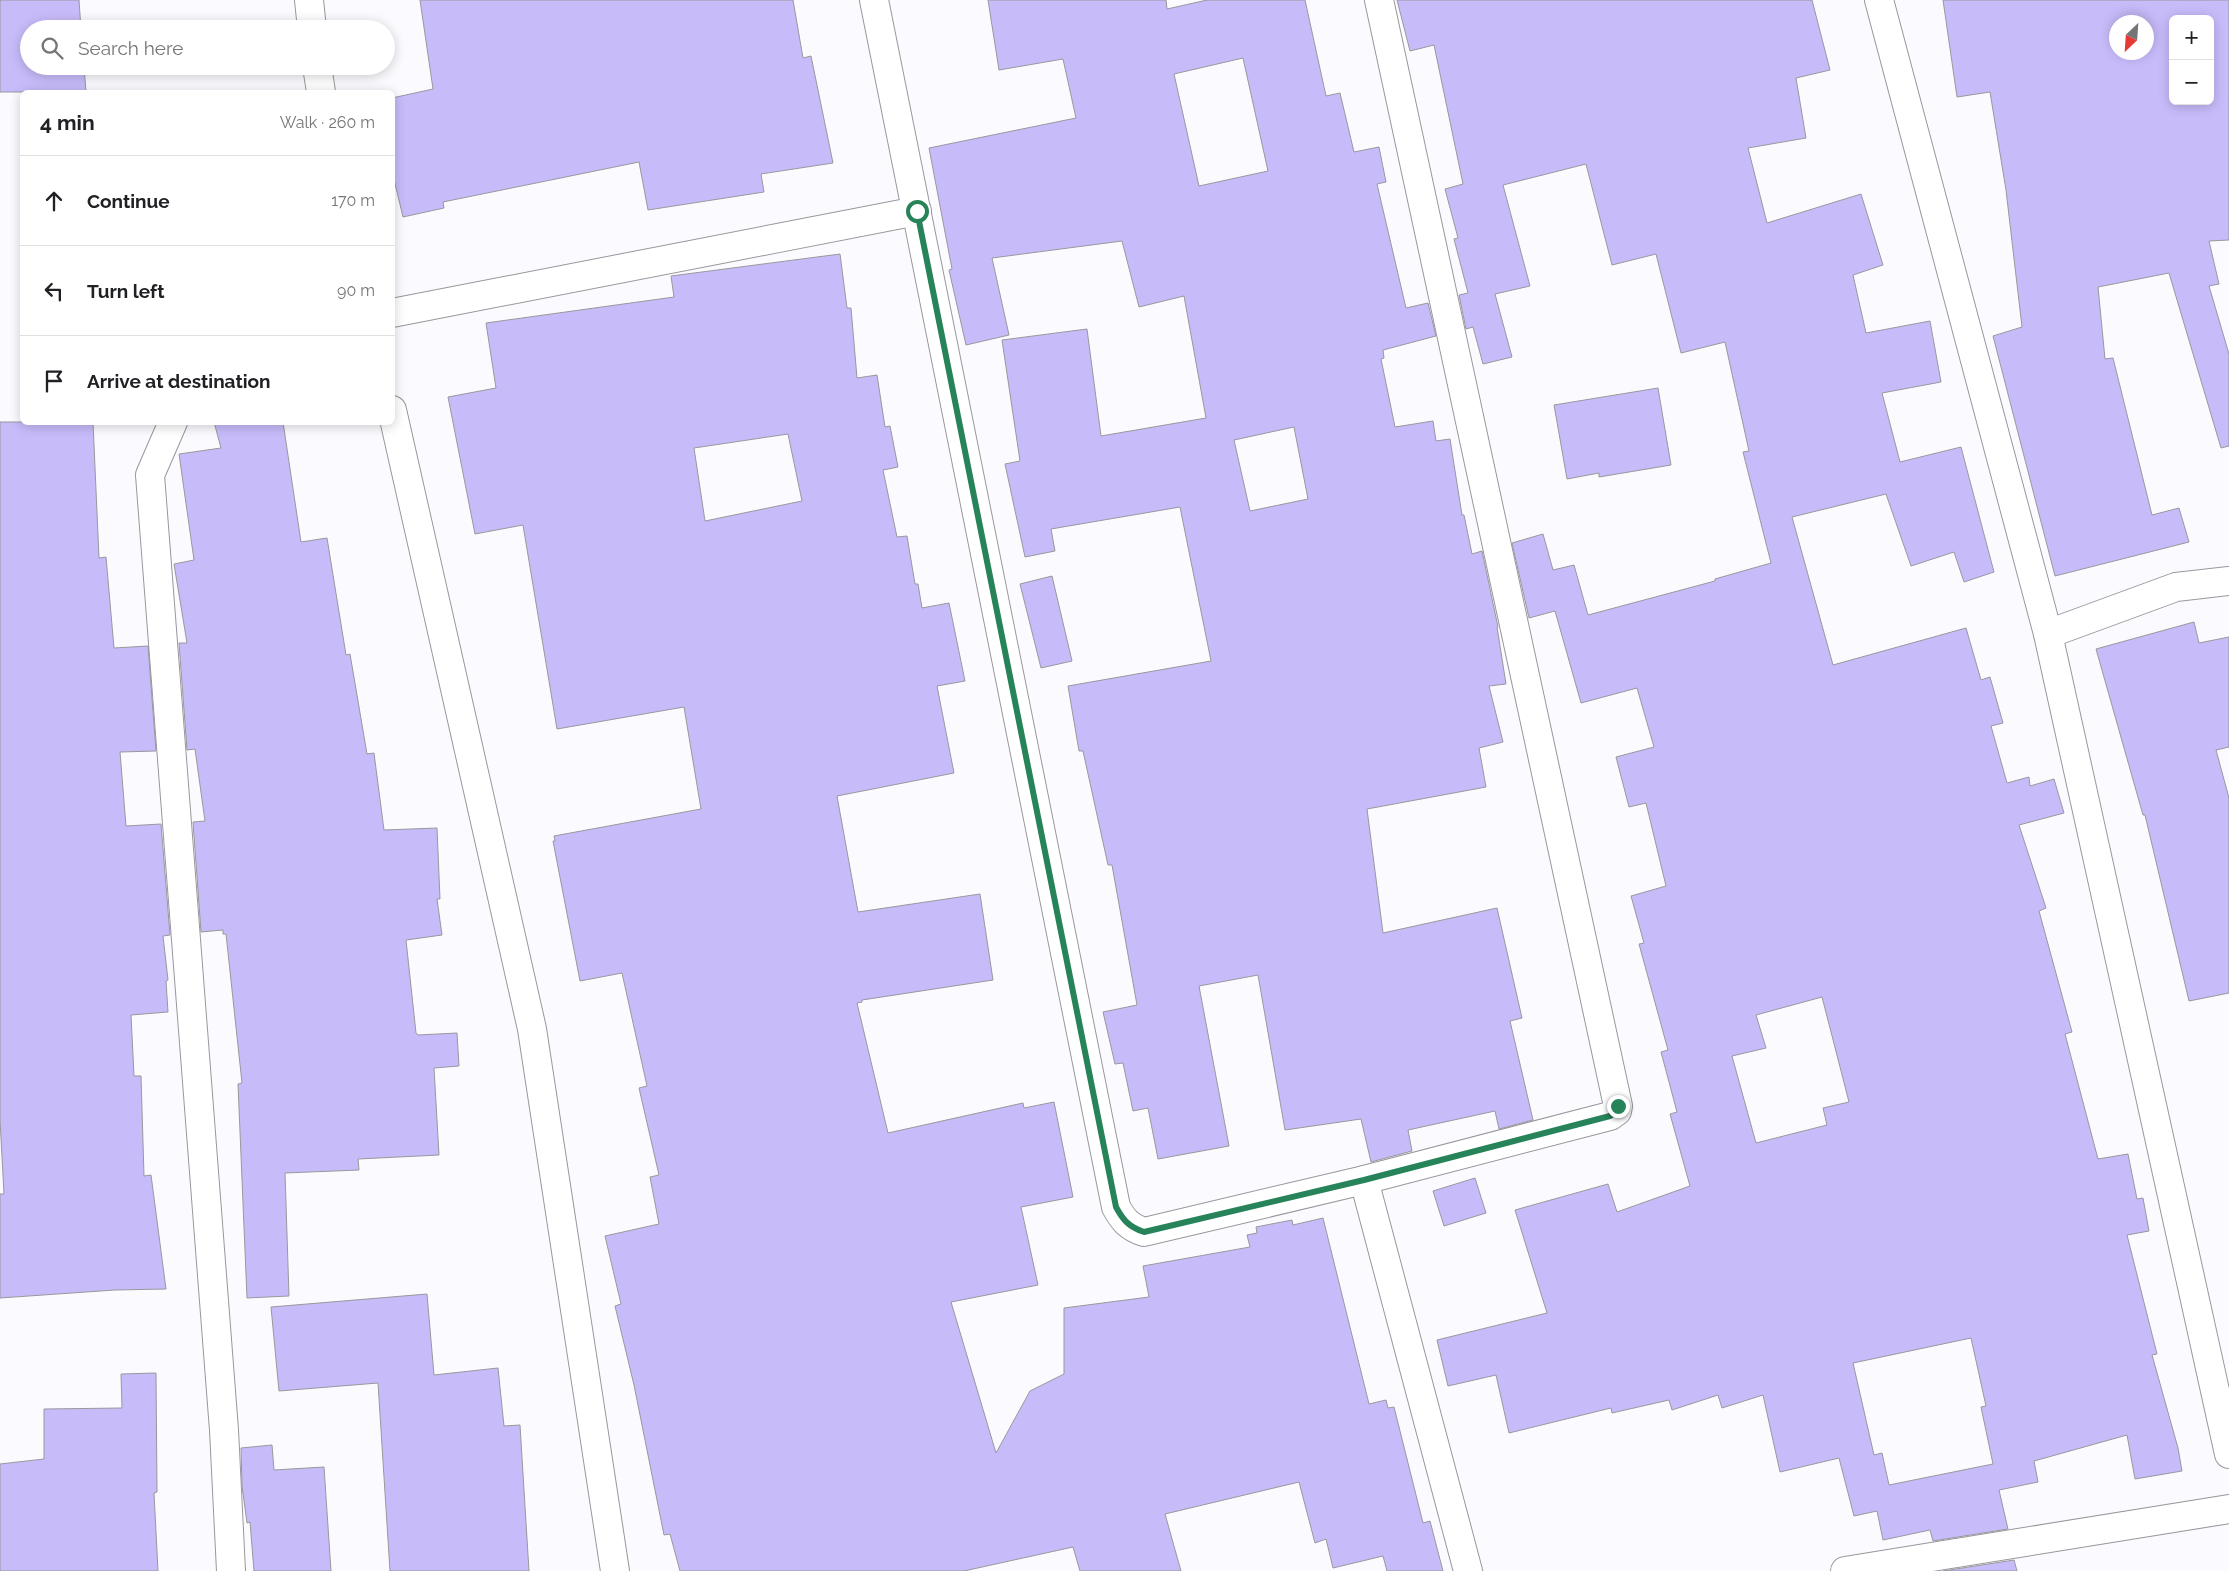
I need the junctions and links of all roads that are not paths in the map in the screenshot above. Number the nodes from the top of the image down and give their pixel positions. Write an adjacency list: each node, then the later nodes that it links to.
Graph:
1 (309, 0): 5 (street)
2 (874, 0): 6 (street)
3 (1379, 0): 12 (street)
4 (1879, 0): 11 (street)
5 (311, 20)
6 (917, 211): 7 (street); 12 (street)
7 (395, 312)
8 (395, 423): 16 (street)
9 (172, 425): 15 (street)
10 (2229, 581): 11 (street)
11 (2048, 634): 13 (street)
12 (1364, 1180): 17 (street)
13 (2229, 1454)
14 (2229, 1509): 18 (street)
15 (231, 1571)
16 (615, 1571)
17 (1468, 1571)
18 (1845, 1571)

